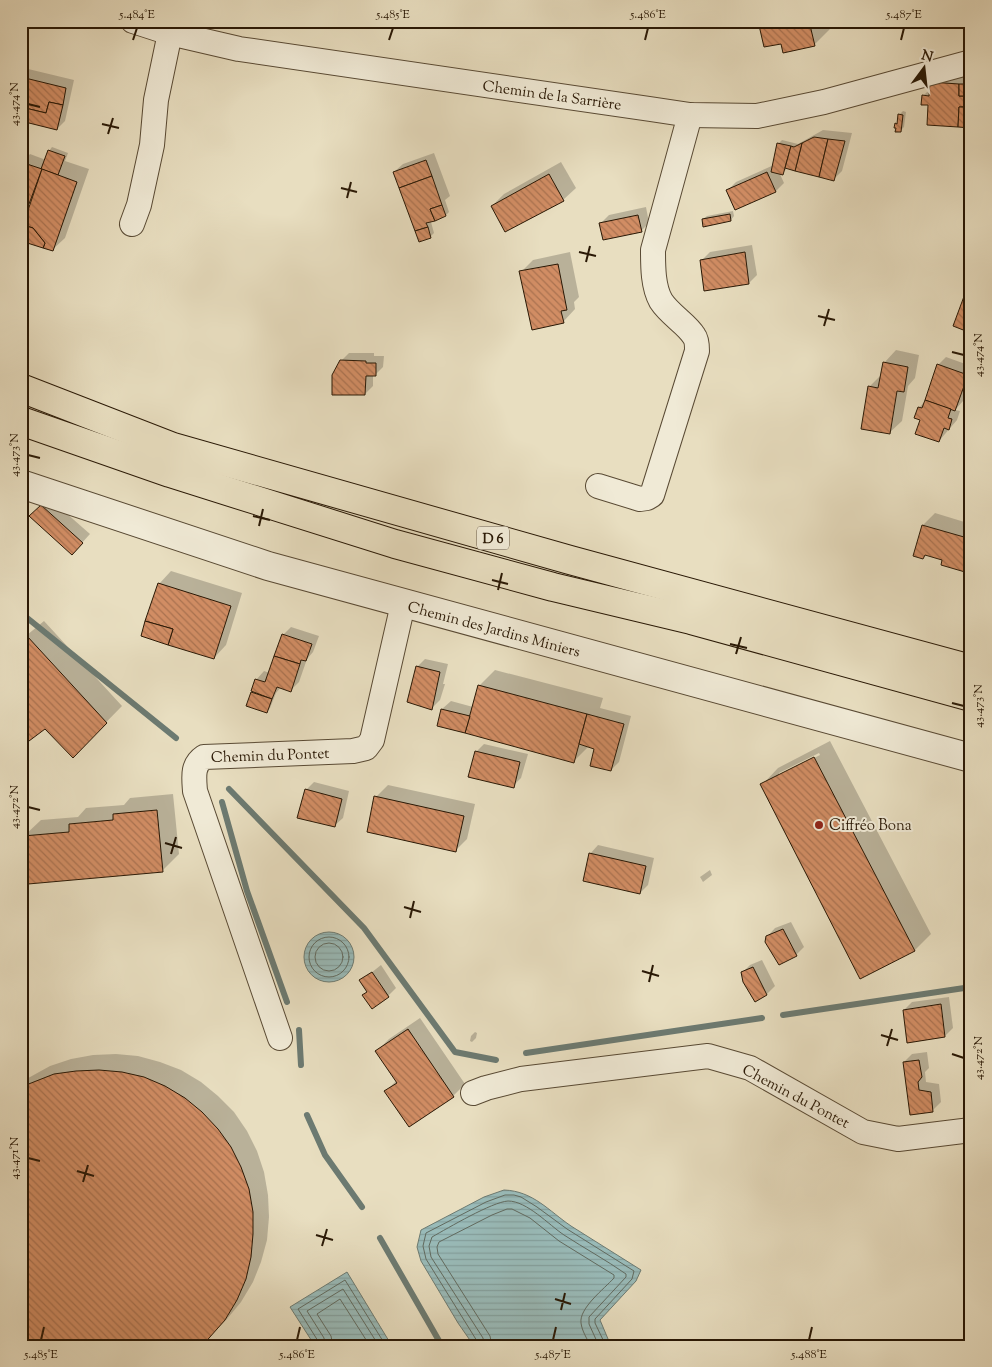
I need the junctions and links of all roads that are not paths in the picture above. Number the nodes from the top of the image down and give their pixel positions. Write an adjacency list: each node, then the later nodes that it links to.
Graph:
1 (133, 21): 2 (street, Chemin de la Sarrière)
2 (170, 34): 4 (street, Chemin de la Sarrière); 5 (street)
3 (971, 62): 4 (street, Chemin de la Sarrière)
4 (690, 115): 10 (street)
5 (132, 224)
6 (21, 388): 13 (highway, D 6)
7 (21, 420): 12 (highway, D 6)
8 (21, 437): 12 (highway)
9 (21, 484): 11 (street, Chemin des Jardins Miniers)
10 (598, 486)
11 (403, 604): 15 (street, Chemin des Jardins Miniers); 16 (street, Chemin du Pontet)
12 (691, 620): 14 (highway, D 6)
13 (971, 669)
14 (971, 697)
15 (971, 758)
16 (280, 1038)
17 (473, 1094): 18 (street, Chemin du Pontet)
18 (971, 1130)

